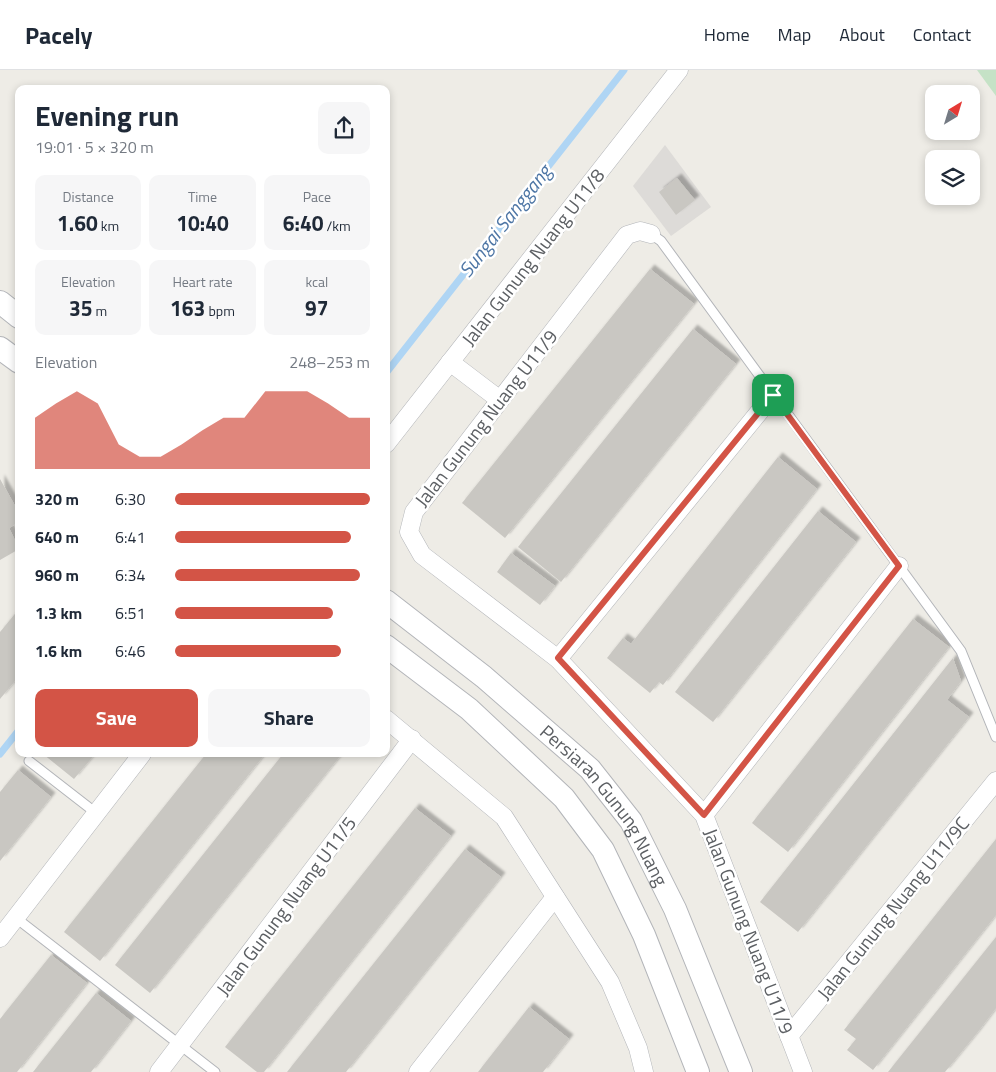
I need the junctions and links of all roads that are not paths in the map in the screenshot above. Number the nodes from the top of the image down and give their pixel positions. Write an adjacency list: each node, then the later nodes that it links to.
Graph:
1 (679, 70): 5 (street, Jalan Gunung Nuang U11/8)
2 (651, 234): 6 (lane); 7 (street, Jalan Gunung Nuang U11/9)
3 (0, 302): 4 (street)
4 (15, 314)
5 (450, 362): 7 (street); 8 (street, Jalan Gunung Nuang U11/8)
6 (773, 395): 9 (lane); 12 (street)
7 (500, 400): 12 (street, Jalan Gunung Nuang U11/9)
8 (390, 439)
9 (899, 566): 14 (lane); 20 (street)
10 (390, 604): 31 (street, Persiaran Gunung Nuang)
11 (390, 649): 30 (street, Persiaran Gunung Nuang)
12 (558, 658): 20 (street, Jalan Gunung Nuang U11/9)
13 (390, 722): 15 (street)
14 (996, 737)
15 (412, 739): 21 (street); 25 (street, Jalan Gunung Nuang U11/5)
16 (140, 757): 19 (street)
17 (30, 761): 19 (lane)
18 (996, 780): 24 (street, Jalan Gunung Nuang U11/9C)
19 (96, 813): 22 (street)
20 (704, 815): 24 (street, Jalan Gunung Nuang U11/9)
21 (555, 897): 28 (street); 29 (street)
22 (16, 918): 23 (street); 25 (lane)
23 (0, 938)
24 (790, 1036): 32 (street, Jalan Gunung Nuang U11/9)
25 (180, 1045): 26 (street, Jalan Gunung Nuang U11/5); 27 (lane)
26 (159, 1072)
27 (215, 1072)
28 (418, 1072)
29 (644, 1072)
30 (698, 1072)
31 (741, 1072)
32 (804, 1072)

